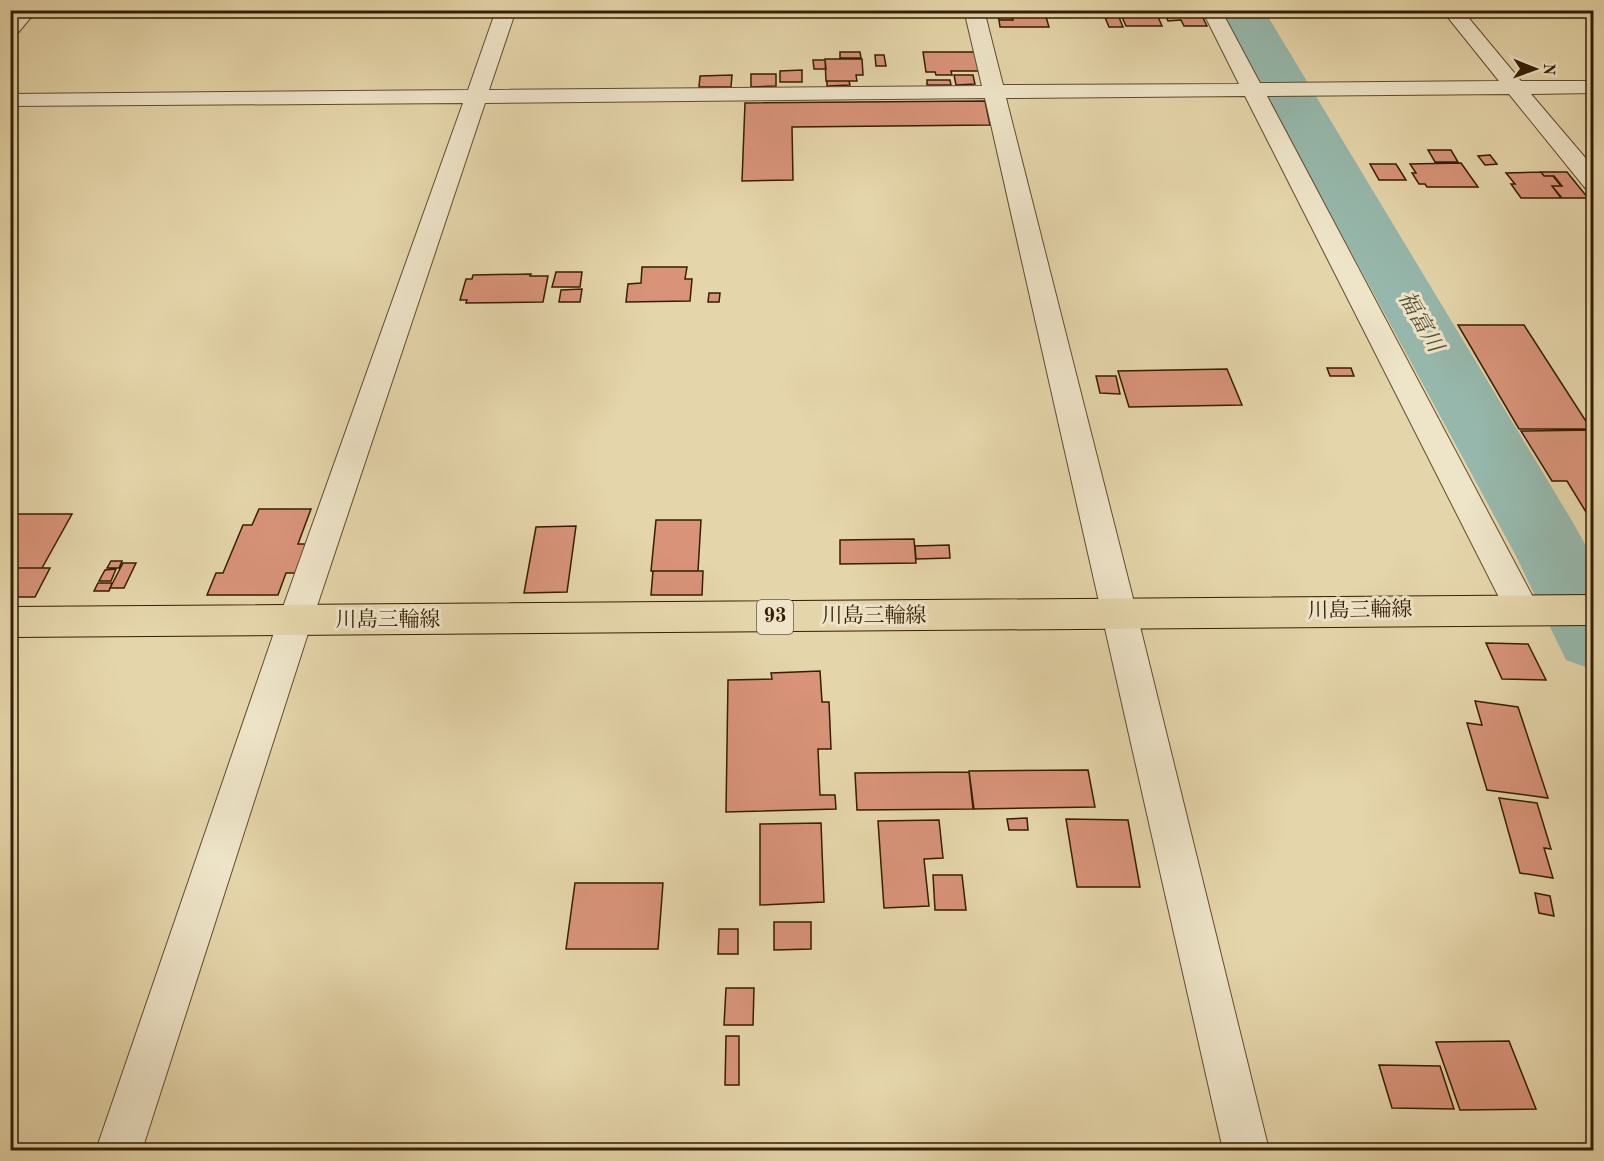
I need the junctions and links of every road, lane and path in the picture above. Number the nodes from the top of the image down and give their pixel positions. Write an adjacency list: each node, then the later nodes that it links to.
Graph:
1 (28, 10): 6 (street)
2 (506, 10): 11 (street)
3 (974, 10): 10 (street)
4 (1211, 10): 9 (street)
5 (1451, 10): 8 (street)
6 (10, 30)
7 (1593, 87): 8 (street)
8 (1514, 88): 9 (street); 13 (street)
9 (1256, 89): 10 (street); 14 (street)
10 (993, 91): 11 (street); 16 (street)
11 (477, 96): 12 (street); 17 (street)
12 (10, 100)
13 (1593, 184)
14 (1531, 609): 15 (main road, 川島三輪線 / 93); 16 (main road, 川島三輪線 / 93)
15 (1593, 609)
16 (1120, 614): 17 (main road, 川島三輪線 / 93); 20 (street)
17 (295, 621): 18 (main road, 川島三輪線 / 93); 19 (street)
18 (10, 622)
19 (119, 1150)
20 (1246, 1150)

